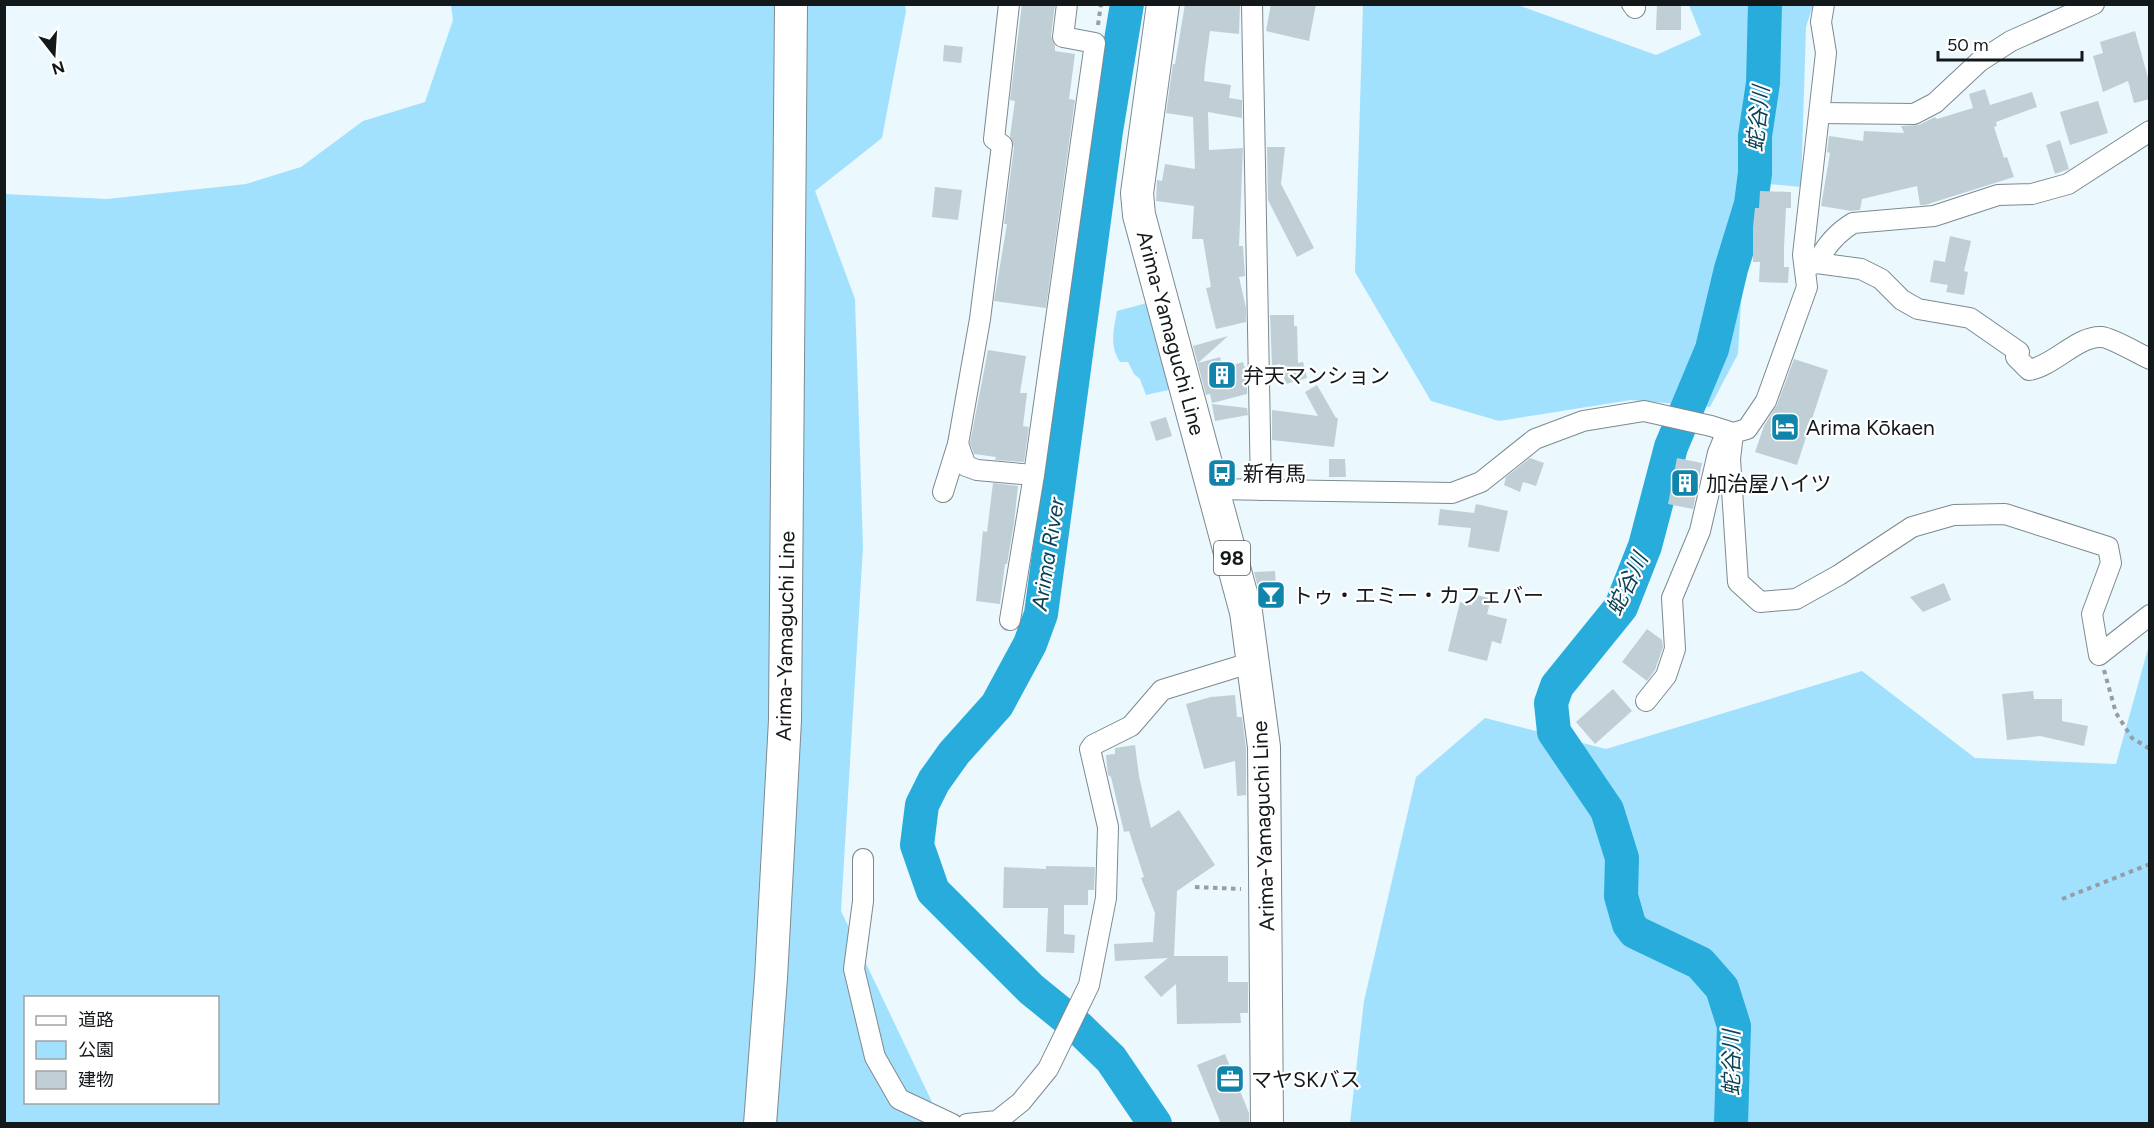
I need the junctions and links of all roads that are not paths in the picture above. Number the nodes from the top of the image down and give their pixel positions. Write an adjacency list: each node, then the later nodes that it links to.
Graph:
1 (791, 4): 23 (main road, Arima-Yamaguchi Line)
2 (1010, 4): 13 (street)
3 (1067, 4): 14 (street)
4 (1163, 4): 15 (main road, Arima-Yamaguchi Line / 98)
5 (1252, 4): 16 (street)
6 (1824, 4): 8 (street)
7 (2094, 4): 8 (street)
8 (1820, 113): 10 (street)
9 (2150, 131): 10 (street)
10 (1811, 265): 11 (street); 12 (street)
11 (2150, 359)
12 (1724, 430): 16 (street); 18 (street); 21 (street)
13 (958, 444): 14 (street); 17 (street)
14 (1034, 475): 19 (street)
15 (1214, 489): 16 (street); 20 (main road, Arima-Yamaguchi Line / 98)
16 (1261, 490)
17 (943, 492)
18 (2150, 615)
19 (1010, 620)
20 (1253, 662): 25 (street); 26 (main road, Arima-Yamaguchi Line / 98)
21 (1646, 701)
22 (863, 859): 24 (street)
23 (760, 1124)
24 (952, 1124)
25 (967, 1124)
26 (1268, 1124)

